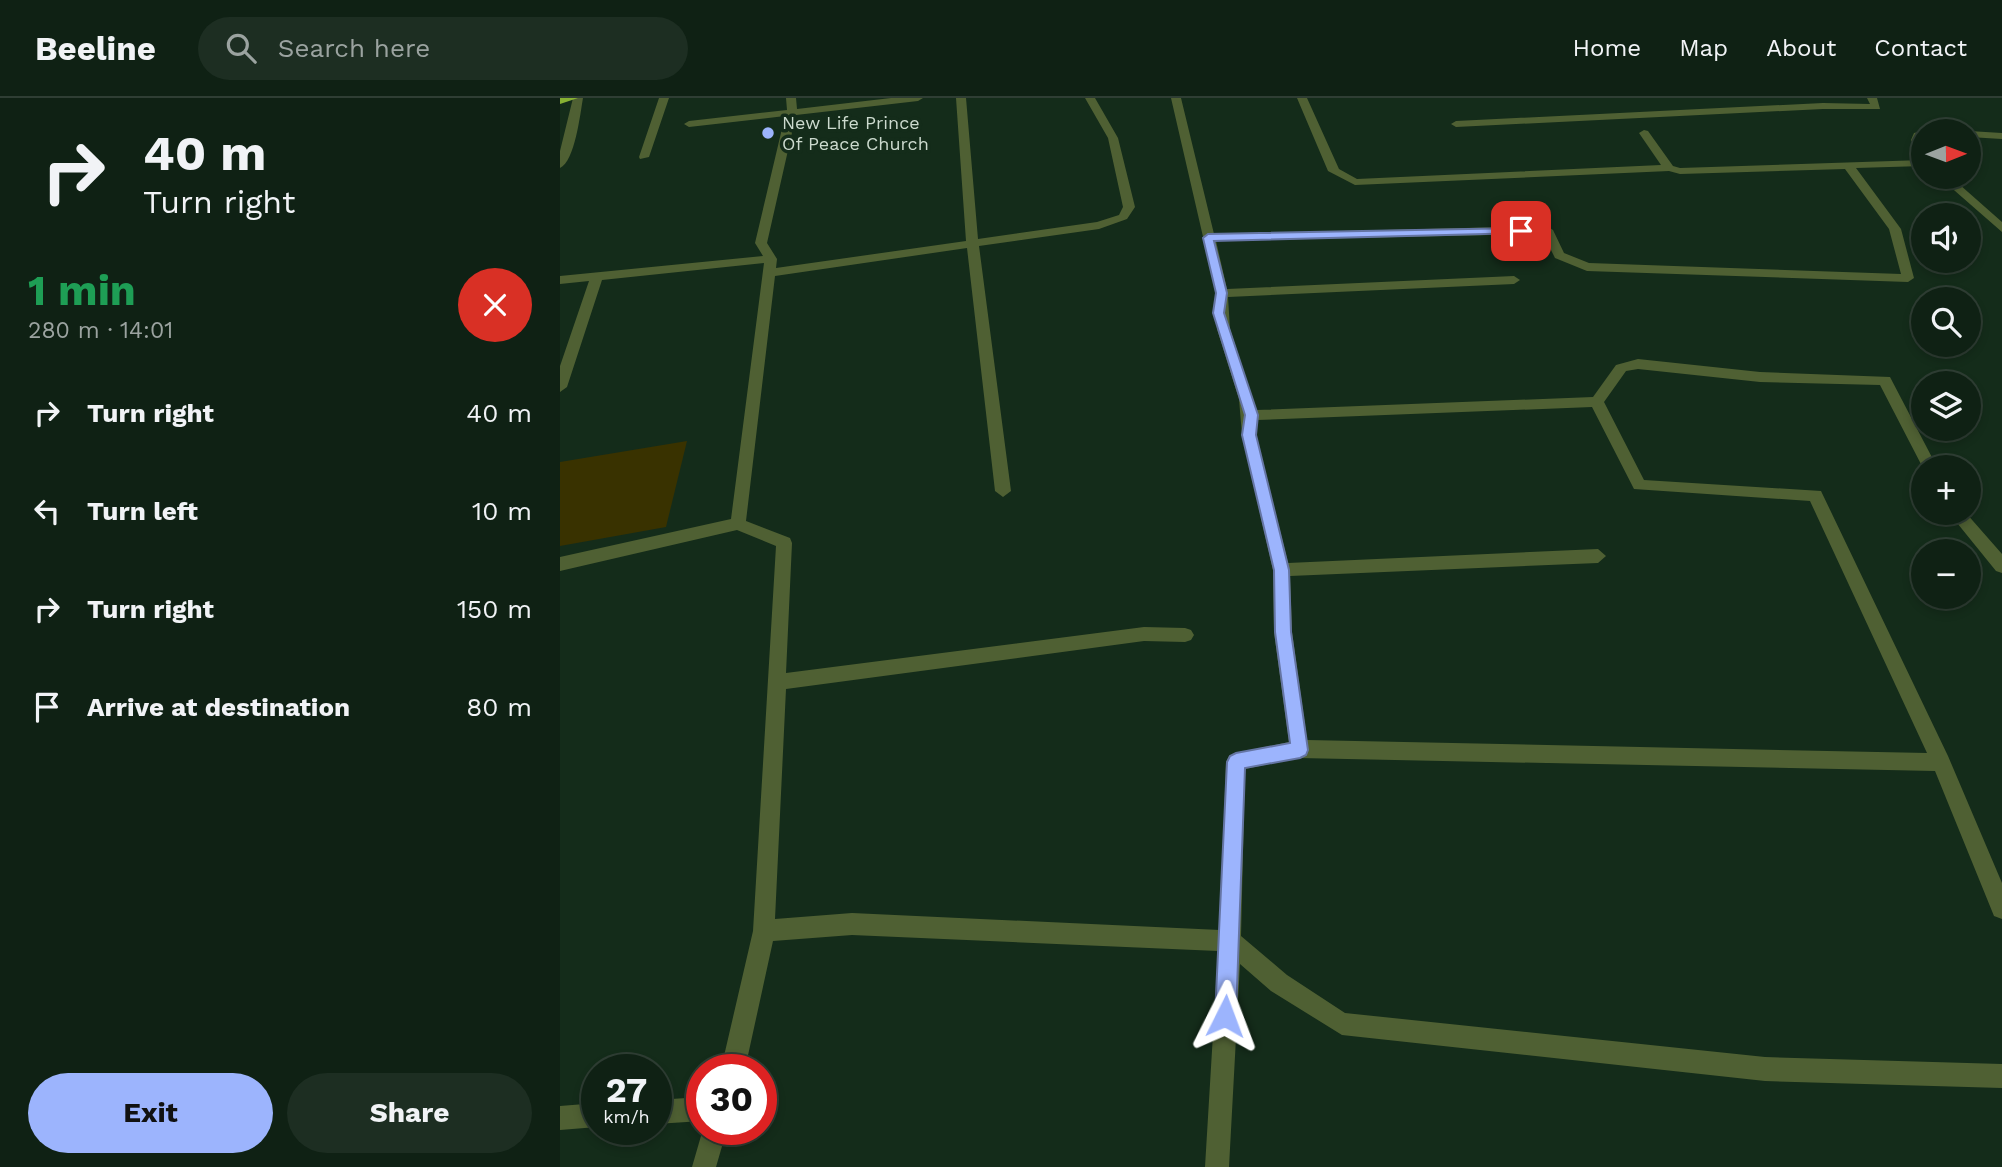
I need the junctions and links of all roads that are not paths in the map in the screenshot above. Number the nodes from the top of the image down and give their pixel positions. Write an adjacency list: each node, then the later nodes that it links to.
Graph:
1 (572, 98): 10 (highway)
2 (578, 98): 19 (street)
3 (664, 98): 17 (street)
4 (918, 98): 11 (street)
5 (961, 98): 27 (street)
6 (1090, 98): 27 (street)
7 (1176, 98): 26 (street)
8 (1302, 98): 20 (street)
9 (1872, 98): 13 (street)
10 (560, 100)
11 (792, 104): 12 (street); 28 (street)
12 (689, 124)
13 (1456, 124)
14 (1644, 133): 20 (street)
15 (1981, 135): 16 (street)
16 (2002, 136)
17 (644, 157)
18 (1911, 164): 21 (street)
19 (560, 165)
20 (1669, 168): 21 (street)
21 (1850, 168): 26 (street)
22 (1959, 189): 23 (street)
23 (1988, 214): 24 (street); 25 (street)
24 (2002, 214)
25 (2002, 228)
26 (1208, 238): 32 (street)
27 (972, 241): 28 (street); 37 (street)
28 (770, 266): 29 (street); 38 (street)
29 (597, 276): 30 (street); 33 (street)
30 (560, 280)
31 (1514, 280): 32 (street)
32 (1222, 293): 35 (street)
33 (560, 387)
34 (1597, 402): 35 (street); 36 (street); 47 (street)
35 (1252, 415): 43 (street)
36 (1924, 455)
37 (1003, 491)
38 (738, 524): 41 (street); 45 (street)
39 (1967, 525): 42 (street)
40 (1598, 556): 43 (street)
41 (560, 564)
42 (2002, 566)
43 (1281, 570): 46 (street)
44 (1185, 635): 45 (street)
45 (777, 682): 49 (street)
46 (1300, 750): 47 (street); 50 (street)
47 (1941, 762): 48 (street)
48 (2002, 908)
49 (764, 930): 50 (street); 51 (street)
50 (1230, 941): 52 (street); 57 (street)
51 (736, 1054)
52 (2002, 1076)
53 (581, 1116): 54 (street)
54 (560, 1118)
55 (710, 1145): 56 (street)
56 (704, 1167)
57 (1217, 1167)

